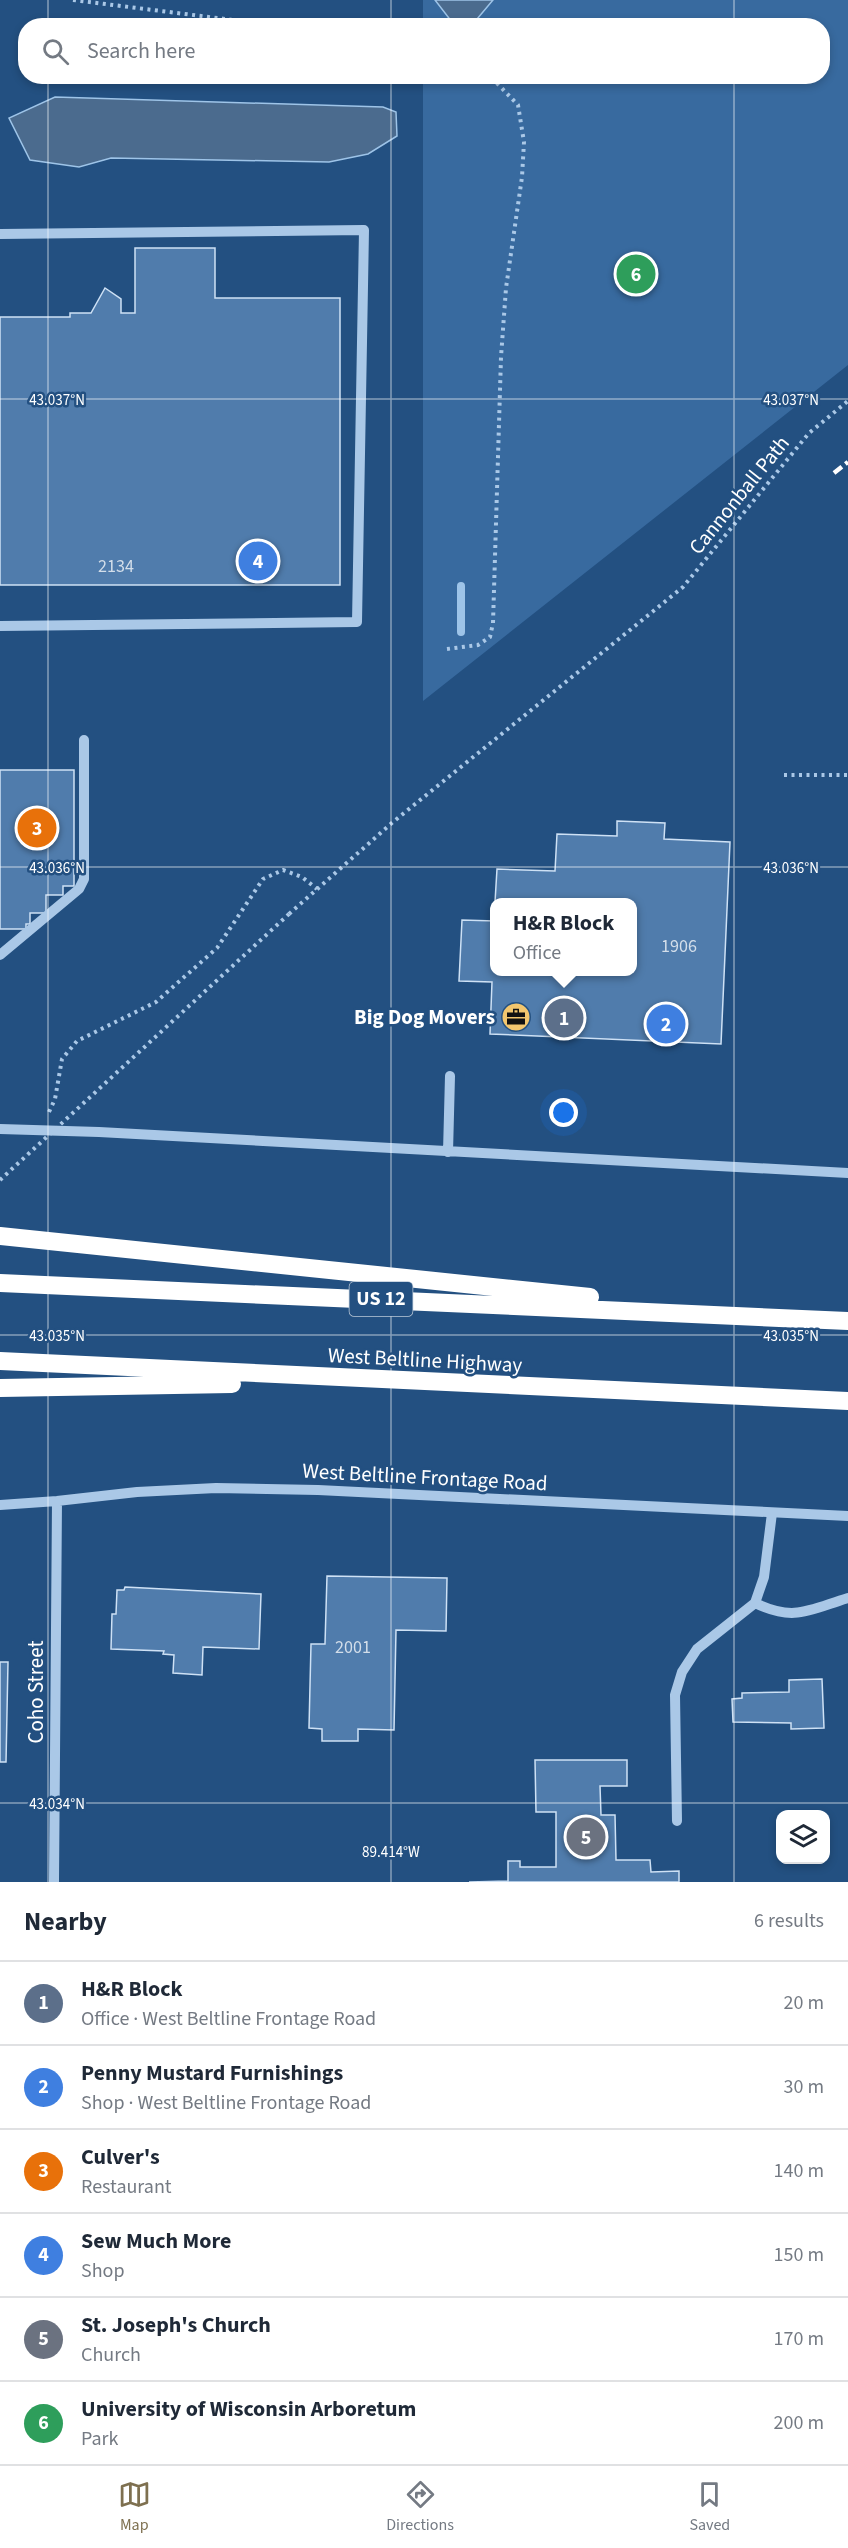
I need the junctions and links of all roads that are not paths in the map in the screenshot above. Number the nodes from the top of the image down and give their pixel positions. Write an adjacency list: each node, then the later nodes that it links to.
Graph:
1 (0, 234): 2 (street)
2 (0, 626)
3 (84, 740): 4 (street)
4 (0, 955)
5 (450, 1076): 7 (street)
6 (0, 1130): 7 (street)
7 (448, 1152): 8 (street)
8 (848, 1173)
9 (0, 1236): 11 (highway)
10 (0, 1283): 11 (highway, US 12)
11 (762, 1316): 12 (highway, US 12)
12 (848, 1320)
13 (0, 1361): 14 (highway, West Beltline Highway)
14 (395, 1381): 15 (highway); 16 (highway, West Beltline Highway)
15 (0, 1388)
16 (848, 1401)
17 (57, 1502): 18 (street, West Beltline Frontage Road); 19 (street, West Beltline Frontage Road); 24 (street, Coho Street)
18 (0, 1505)
19 (772, 1513): 20 (street, West Beltline Frontage Road); 22 (street)
20 (848, 1516)
21 (848, 1598): 22 (street)
22 (755, 1603): 23 (street)
23 (677, 1821)
24 (54, 1882)

